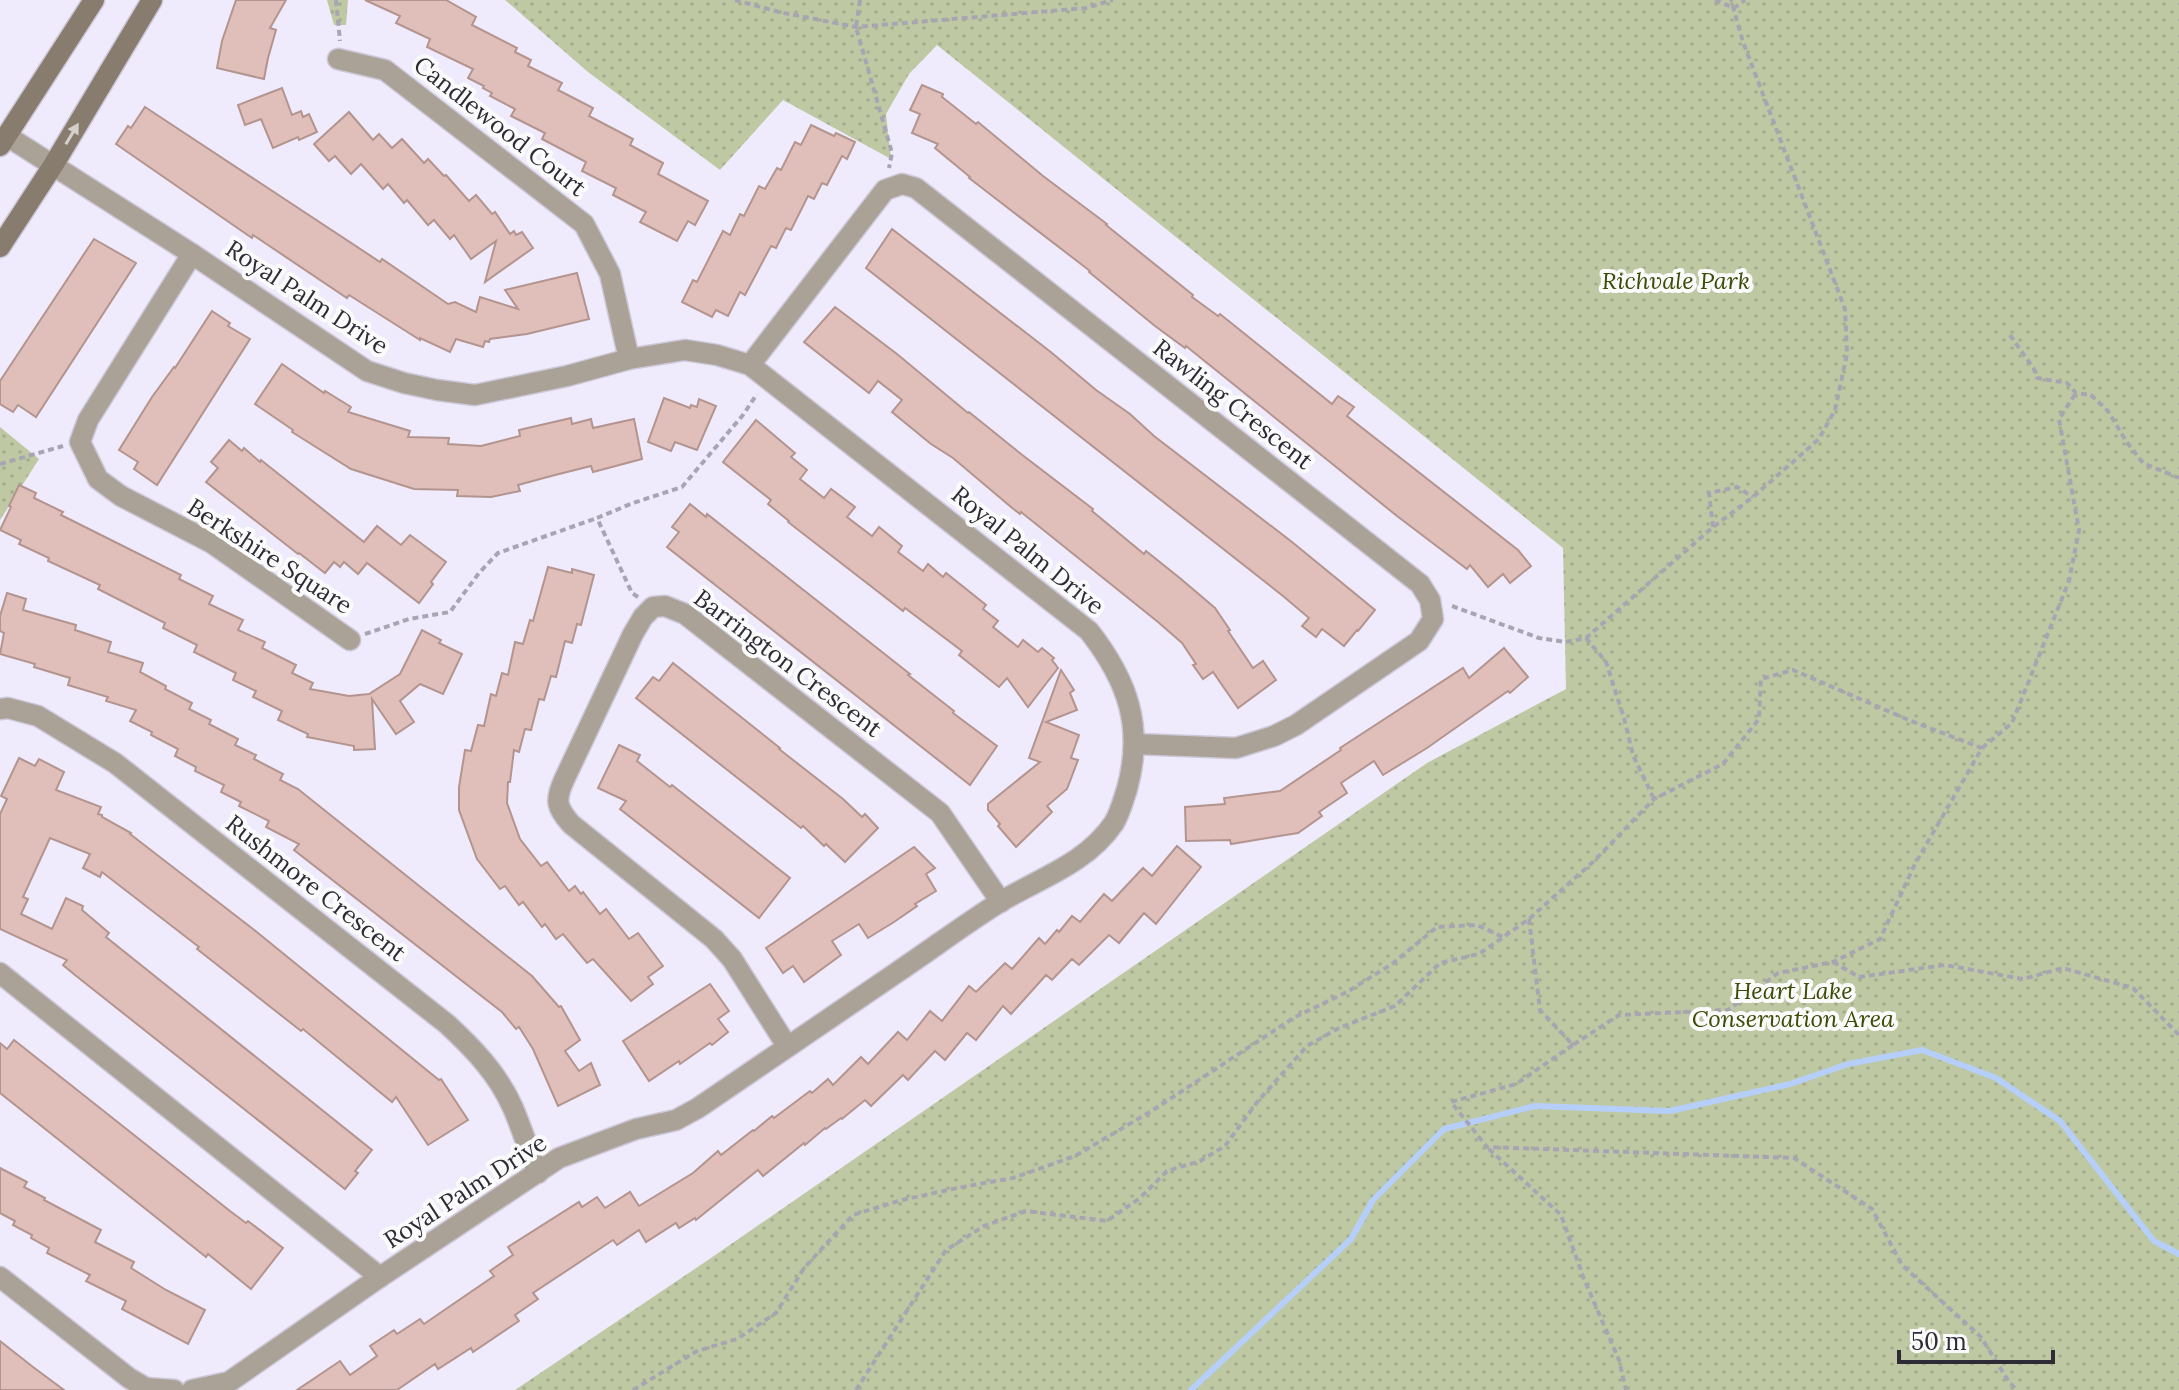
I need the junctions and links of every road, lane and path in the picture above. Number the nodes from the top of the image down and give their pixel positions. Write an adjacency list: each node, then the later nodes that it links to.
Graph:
1 (94, 0): 13 (main road)
2 (152, 0): 14 (main road, one-way to 2)
3 (336, 0): 12 (path)
4 (735, 0): 11 (path)
5 (860, 0): 11 (path)
6 (1113, 0): 11 (path)
7 (1715, 0): 10 (path)
8 (1731, 0): 10 (path)
9 (1745, 0): 10 (path)
10 (1734, 8): 28 (path)
11 (856, 27): 15 (path)
12 (338, 59): 19 (street, Candlewood Court)
13 (4, 141): 14 (street, Royal Palm Drive)
14 (54, 164): 16 (main road); 17 (street, Royal Palm Drive)
15 (885, 190): 20 (street); 32 (street, Rawling Crescent)
16 (0, 247)
17 (192, 254): 19 (street, Royal Palm Drive); 23 (street)
18 (2010, 335): 22 (path)
19 (629, 359): 20 (street, Royal Palm Drive)
20 (750, 365): 36 (street, Royal Palm Drive)
21 (760, 389): 29 (path)
22 (2076, 393): 25 (path); 37 (path)
23 (88, 420): 24 (path); 34 (street, Berkshire Square)
24 (0, 464)
25 (2179, 478)
26 (1708, 486): 27 (path)
27 (1709, 493): 28 (path); 30 (path)
28 (1753, 497): 30 (path)
29 (597, 518): 31 (path); 34 (path)
30 (1713, 527): 33 (path)
31 (653, 607): 39 (street, Barrington Crescent); 46 (street, Barrington Crescent)
32 (1432, 613): 33 (path); 36 (street)
33 (1586, 638): 38 (path)
34 (350, 640)
35 (0, 709): 48 (street, Rushmore Crescent)
36 (1135, 744): 39 (street, Royal Palm Drive)
37 (1982, 748): 38 (path); 42 (path)
38 (1654, 799): 40 (path)
39 (1001, 902): 46 (street, Royal Palm Drive)
40 (1529, 919): 41 (path); 45 (path)
41 (1503, 937): 53 (path); 54 (path)
42 (1833, 962): 44 (path); 45 (path)
43 (0, 973): 50 (street)
44 (2179, 1035)
45 (1573, 1045): 47 (path)
46 (787, 1046): 48 (street, Royal Palm Drive)
47 (1487, 1147): 55 (path); 56 (path)
48 (538, 1173): 50 (street, Royal Palm Drive)
49 (0, 1277): 51 (street)
50 (380, 1277): 52 (street, Royal Palm Drive)
51 (174, 1390)
52 (192, 1390)
53 (633, 1390)
54 (856, 1390)
55 (1626, 1390)
56 (2017, 1390)

